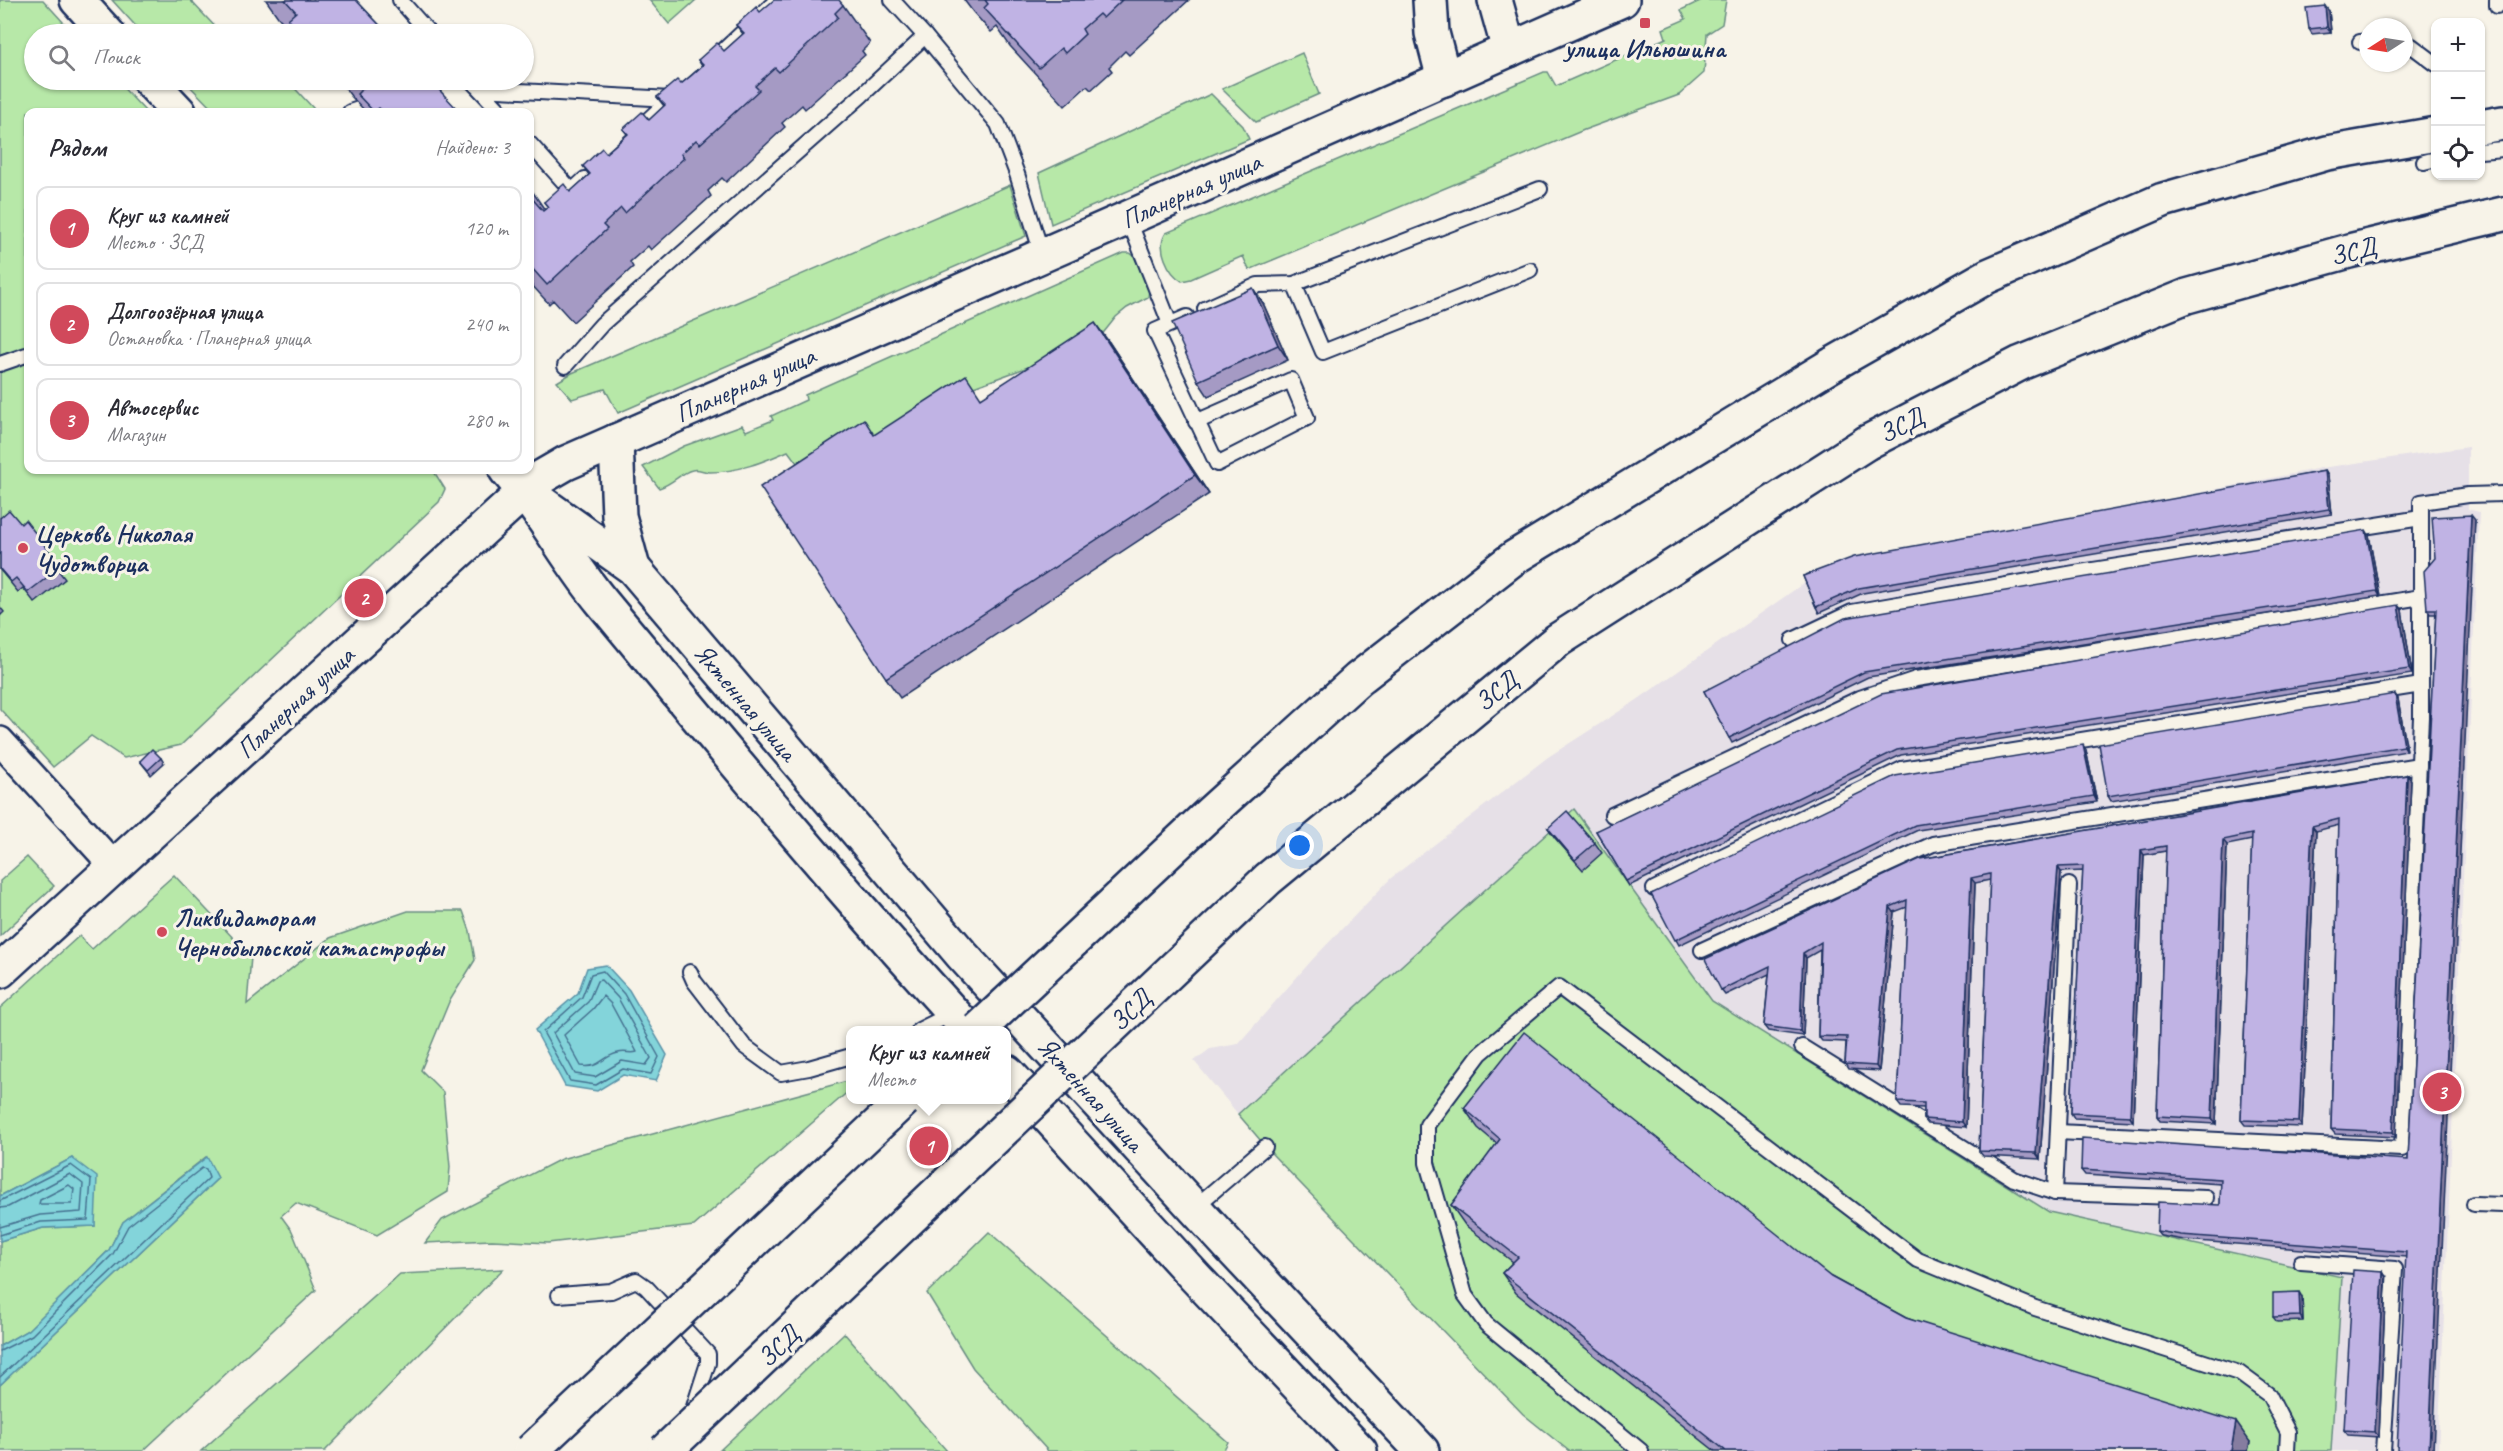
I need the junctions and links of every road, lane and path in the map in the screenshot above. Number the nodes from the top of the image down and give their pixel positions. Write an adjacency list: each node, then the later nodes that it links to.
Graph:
1 (77, 0): 8 (main road)
2 (400, 0): 9 (lane)
3 (777, 0): 14 (lane)
4 (892, 0): 10 (lane)
5 (1431, 0): 15 (main road)
6 (1495, 0): 12 (main road)
7 (1622, 0): 12 (main road, Планерная улица)
8 (99, 24)
9 (421, 24)
10 (926, 36): 32 (lane); 38 (lane)
11 (2413, 47): 13 (lane)
12 (1509, 50): 15 (main road, Планерная улица)
13 (2431, 60)
14 (700, 72)
15 (1444, 79): 31 (main road, Планерная улица)
16 (685, 86): 20 (lane)
17 (534, 89): 20 (lane)
18 (159, 90): 21 (main road)
19 (481, 90): 22 (lane)
20 (671, 99): 23 (lane)
21 (176, 108)
22 (497, 108)
23 (630, 138)
24 (2488, 138): 26 (lane)
25 (534, 148): 28 (lane)
26 (2503, 149)
27 (2431, 152): 57 (main road, bridge)
28 (597, 168)
29 (1540, 189): 34 (lane)
30 (2503, 214): 74 (main road, ЗСД, bridge)
31 (1128, 218): 32 (main road, Планерная улица); 35 (lane)
32 (1042, 254): 40 (main road, Планерная улица)
33 (1530, 270): 34 (lane)
34 (1294, 284): 35 (lane)
35 (1170, 324): 39 (lane)
36 (24, 356): 37 (lane)
37 (0, 364)
38 (565, 366)
39 (1196, 422): 39 (lane)
40 (616, 441): 41 (main road, Планерная улица); 44 (main road)
41 (515, 480): 44 (main road, Яхтенная улица); 51 (main road, Планерная улица); 57 (main road, Яхтенная улица)
42 (2503, 494): 43 (lane)
43 (2421, 518): 45 (lane); 46 (lane)
44 (633, 568): 68 (main road, Яхтенная улица)
45 (2421, 597): 47 (lane); 50 (lane)
46 (1793, 640)
47 (2421, 685): 49 (lane); 53 (lane)
48 (0, 741): 51 (street)
49 (2419, 765): 54 (lane); 62 (lane)
50 (1612, 815)
51 (114, 866): 55 (main road, Планерная улица)
52 (2069, 885): 62 (lane)
53 (1654, 889)
54 (1702, 950)
55 (0, 971)
56 (690, 972): 59 (lane)
57 (967, 1025)
58 (1802, 1047): 64 (lane)
59 (846, 1057)
60 (1011, 1076): 75 (main road, Яхтенная улица)
61 (900, 1104): 72 (main road, bridge)
62 (2058, 1132): 64 (lane)
63 (1265, 1147): 68 (lane)
64 (2055, 1193): 65 (lane)
65 (2206, 1198)
66 (2474, 1204): 67 (lane)
67 (2503, 1205)
68 (1195, 1207): 71 (main road, Яхтенная улица)
69 (2301, 1262): 78 (lane)
70 (559, 1295): 73 (lane)
71 (1413, 1450)
72 (531, 1451)
73 (651, 1451)
74 (665, 1451)
75 (1360, 1451)
76 (1641, 1451): 77 (lane)
77 (2287, 1451)
78 (2383, 1451)

